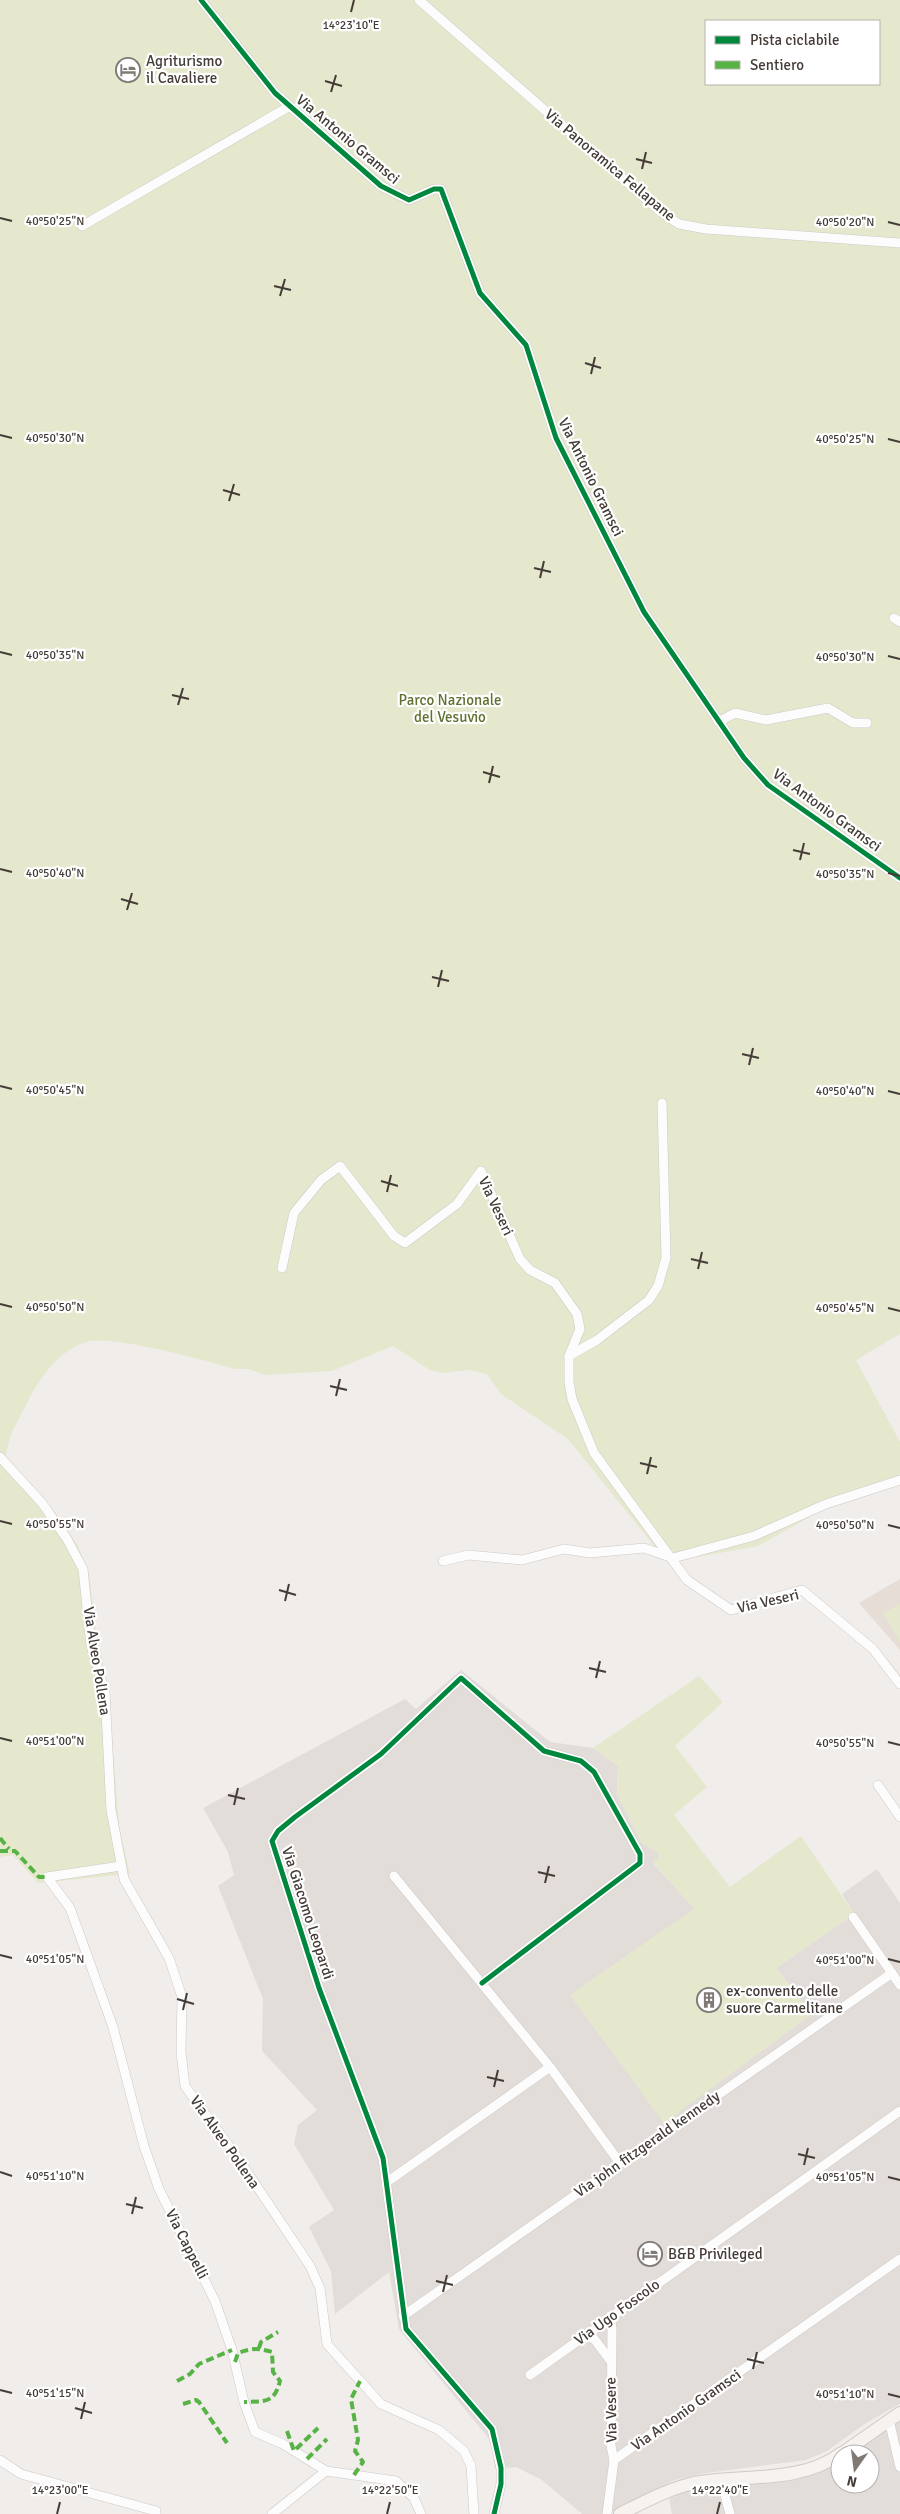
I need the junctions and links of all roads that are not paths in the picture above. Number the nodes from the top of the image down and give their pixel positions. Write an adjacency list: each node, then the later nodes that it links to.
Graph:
1 (201, 0): 3 (street, Via Antonio Gramsci)
2 (419, 0): 5 (street, Via Panoramica Fellapane)
3 (290, 106): 4 (street); 6 (street, Via Antonio Gramsci)
4 (82, 226)
5 (900, 242)
6 (718, 722): 7 (street); 8 (street, Via Antonio Gramsci)
7 (867, 722)
8 (900, 878)
9 (662, 1103): 11 (street)
10 (282, 1268): 11 (street, Via Veseri)
11 (569, 1356): 14 (street, Via Veseri)
12 (0, 1457): 19 (street, Via Alveo Pollena)
13 (900, 1480): 14 (street)
14 (673, 1558): 15 (street); 16 (street, Via Veseri)
15 (443, 1561)
16 (900, 1684)
17 (878, 1785): 18 (street)
18 (900, 1817)
19 (121, 1866): 41 (street, Via Cappelli); 46 (street, Via Alveo Pollena)
20 (394, 1876): 23 (street)
21 (853, 1917): 22 (street)
22 (892, 1973): 24 (street); 27 (street, Via john fitzgerald kennedy)
23 (482, 1983): 25 (street); 28 (street, Via Giacomo Leopardi)
24 (900, 1985)
25 (550, 2067): 27 (street); 28 (street)
26 (900, 2111): 31 (street, Via Ugo Foscolo)
27 (620, 2162): 30 (street, Via john fitzgerald kennedy)
28 (387, 2182): 30 (street, Via Giacomo Leopardi)
29 (900, 2259): 38 (street, Via Antonio Gramsci)
30 (402, 2316): 47 (street, Via Giacomo Leopardi)
31 (610, 2316): 32 (street, Via Ugo Foscolo); 33 (street, Via Vesere)
32 (586, 2334): 33 (street); 34 (street, Via Ugo Foscolo)
33 (610, 2360): 38 (street, Via Vesere)
34 (530, 2375)
35 (895, 2417): 36 (street); 40 (street)
36 (855, 2444)
37 (0, 2460): 43 (street)
38 (614, 2460): 48 (street)
39 (830, 2461): 42 (street)
40 (900, 2465)
41 (326, 2471): 44 (street); 45 (street, Via Cappelli)
42 (721, 2480): 49 (street); 50 (street)
43 (156, 2514)
44 (272, 2514)
45 (421, 2514)
46 (474, 2514)
47 (494, 2514)
48 (607, 2514)
49 (620, 2514)
50 (730, 2514)

